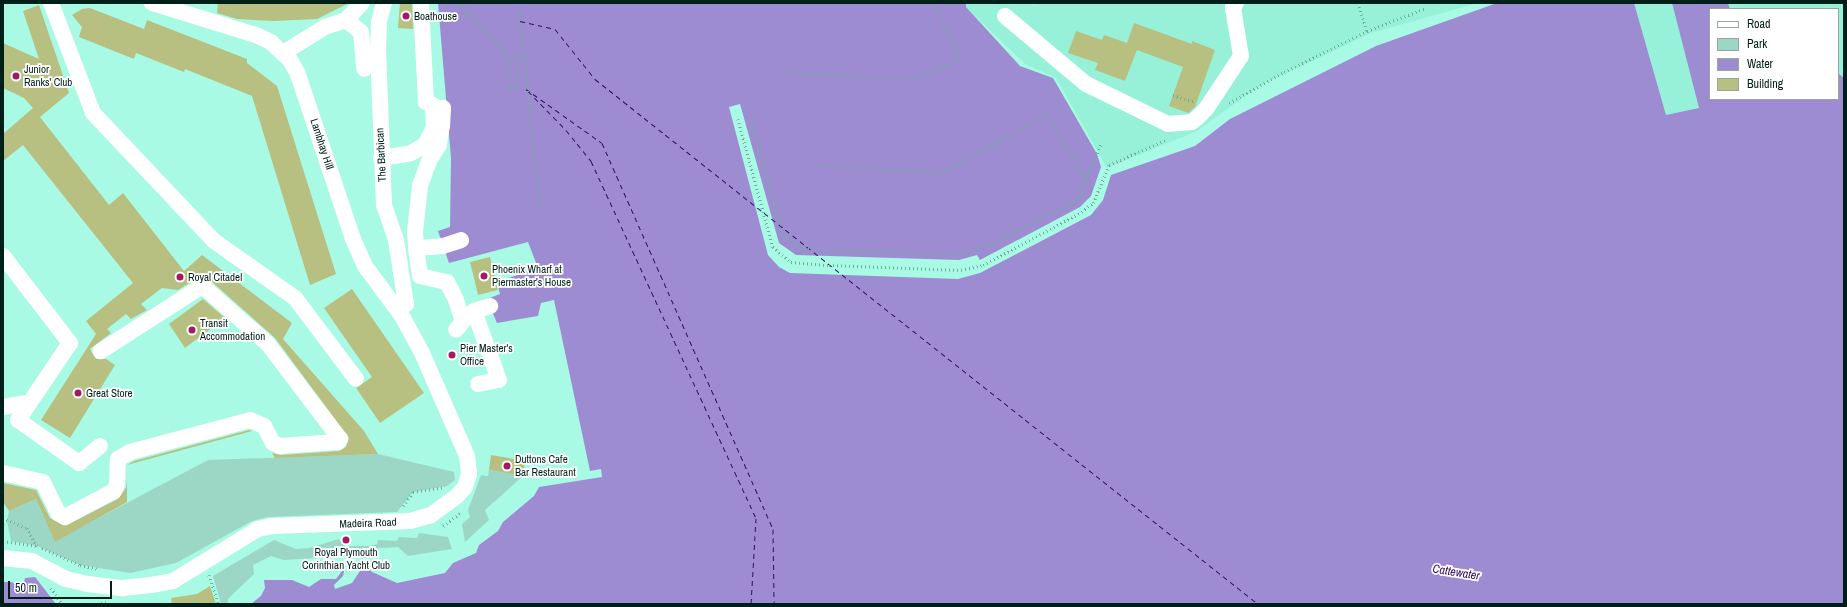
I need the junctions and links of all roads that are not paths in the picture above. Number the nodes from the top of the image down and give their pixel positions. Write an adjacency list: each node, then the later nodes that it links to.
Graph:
1 (51, 3): 21 (street)
2 (152, 3): 9 (street, Lambhay Hill)
3 (362, 3): 8 (street)
4 (384, 3): 12 (street, The Barbican)
5 (421, 3): 11 (street)
6 (1236, 3): 7 (street)
7 (1005, 16)
8 (346, 20): 9 (street); 10 (street)
9 (283, 53): 13 (street, Lambhay Hill)
10 (364, 69)
11 (433, 106): 12 (street); 15 (street)
12 (381, 158): 17 (street, The Barbican)
13 (353, 239): 27 (street, Madeira Road)
14 (461, 240): 15 (street)
15 (416, 248): 19 (street)
16 (3, 256): 23 (street)
17 (406, 304)
18 (490, 306): 22 (street)
19 (456, 330)
20 (101, 351): 26 (street)
21 (356, 379)
22 (478, 384)
23 (30, 402): 24 (street); 25 (street)
24 (3, 407)
25 (100, 446)
26 (3, 472)
27 (3, 558)

